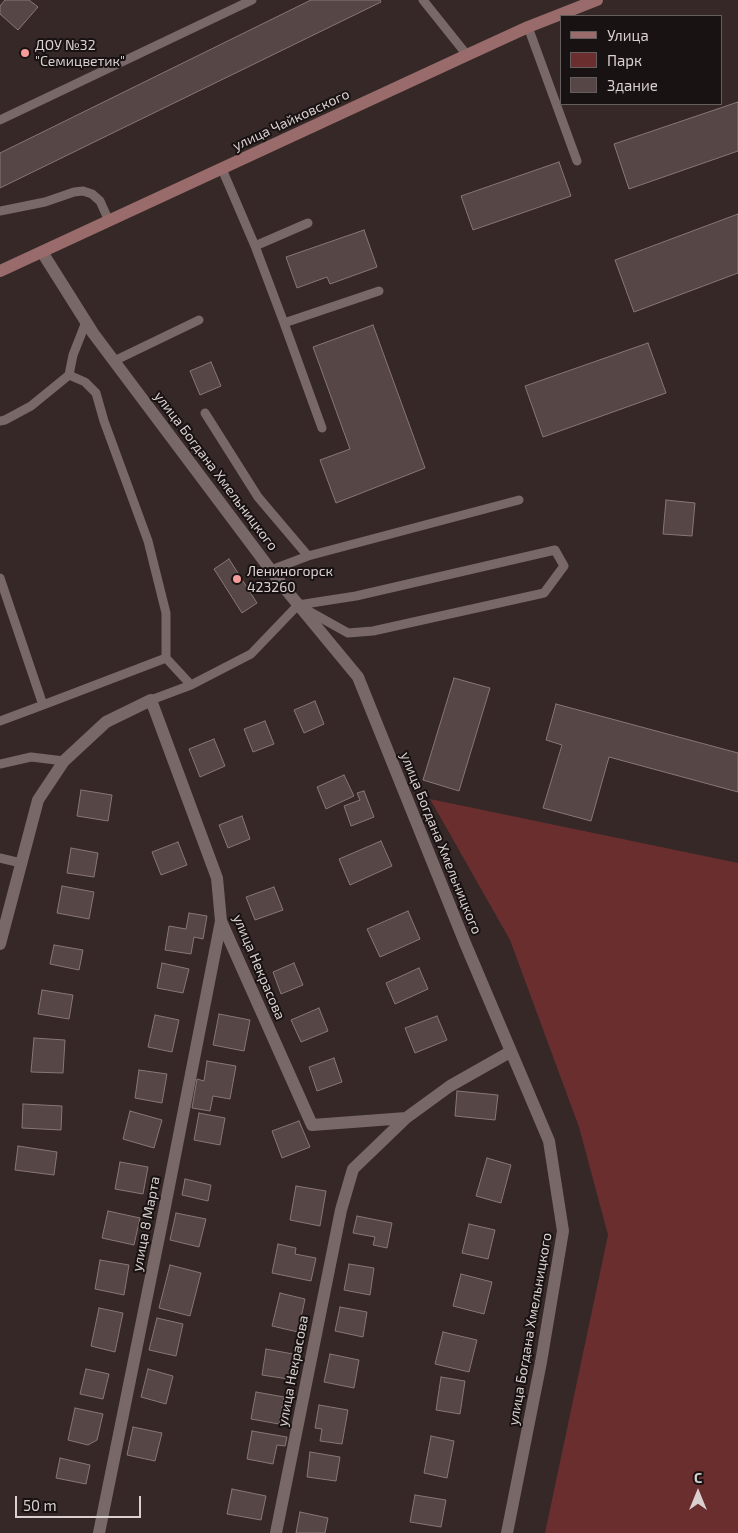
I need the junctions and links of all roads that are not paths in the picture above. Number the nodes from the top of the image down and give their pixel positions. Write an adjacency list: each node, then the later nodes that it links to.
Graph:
1 (252, 0): 6 (lane)
2 (427, 1): 5 (lane)
3 (591, 1): 4 (main road, улица Чайковского)
4 (528, 27): 5 (main road, улица Чайковского); 7 (lane)
5 (467, 54): 8 (main road, улица Чайковского)
6 (0, 120)
7 (577, 161)
8 (222, 168): 10 (main road, улица Чайковского); 12 (lane)
9 (0, 212): 10 (lane)
10 (109, 221): 13 (main road, улица Чайковского)
11 (308, 223): 12 (lane)
12 (255, 246): 18 (lane)
13 (42, 252): 14 (main road, улица Чайковского); 17 (street, улица Богдана Хмельницкого)
14 (0, 271)
15 (379, 291): 18 (lane)
16 (199, 320): 19 (lane)
17 (86, 322): 19 (street, улица Богдана Хмельницкого); 20 (lane)
18 (284, 323): 23 (lane)
19 (114, 360): 26 (street, улица Богдана Хмельницкого)
20 (69, 374): 22 (lane); 29 (lane)
21 (205, 413): 25 (lane)
22 (0, 421)
23 (322, 428)
24 (520, 500): 25 (lane)
25 (308, 556): 26 (lane)
26 (270, 570): 28 (street, улица Богдана Хмельницкого)
27 (0, 578): 32 (lane)
28 (298, 605): 28 (lane); 30 (lane); 40 (street, улица Богдана Хмельницкого)
29 (166, 658): 30 (lane); 32 (lane)
30 (191, 685): 31 (lane)
31 (151, 700): 34 (street); 38 (street, улица Некрасова)
32 (43, 705): 33 (lane)
33 (0, 721)
34 (64, 761): 35 (lane); 37 (street)
35 (0, 764)
36 (0, 858): 37 (lane)
37 (22, 863): 39 (street)
38 (221, 920): 41 (street, улица Некрасова); 42 (street, улица 8 Марта)
39 (0, 944)
40 (510, 1052): 41 (street, улица Некрасова); 44 (street, улица Богдана Хмельницкого)
41 (406, 1118): 43 (street, улица Некрасова)
42 (99, 1533)
43 (276, 1533)
44 (507, 1533)

